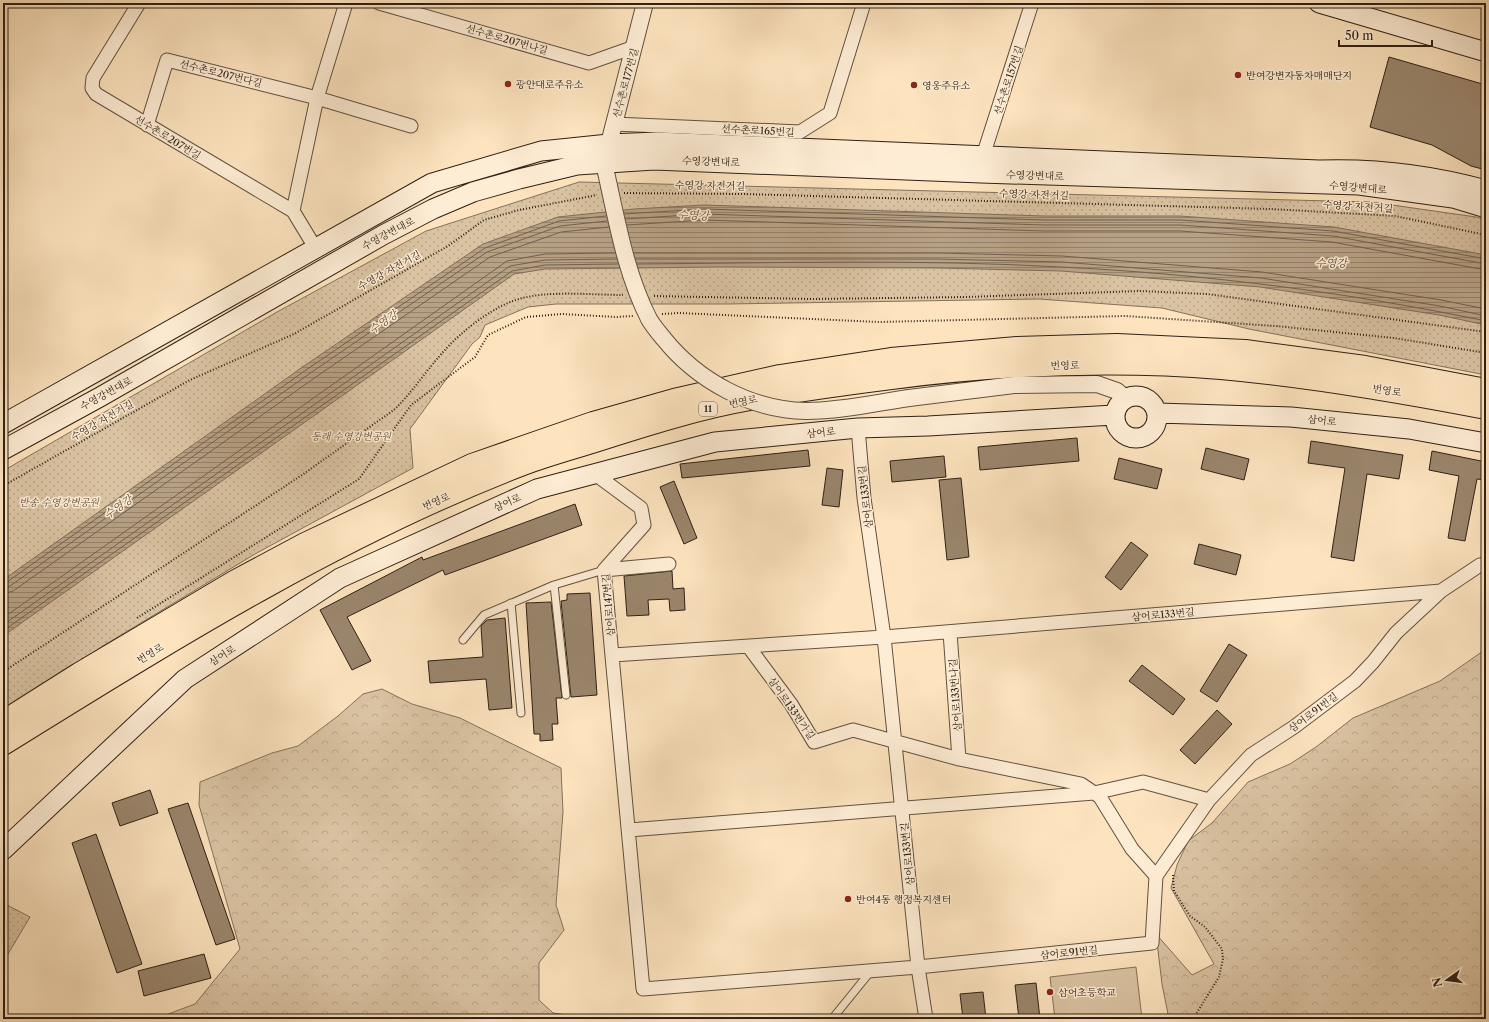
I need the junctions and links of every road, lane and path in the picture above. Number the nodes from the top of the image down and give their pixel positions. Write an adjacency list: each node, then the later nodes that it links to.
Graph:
1 (139, 3): 13 (street, 선수촌로207번길)
2 (346, 3): 11 (street)
3 (380, 3): 8 (street, 선수촌로207번나길)
4 (645, 3): 9 (street, 선수촌로177번길)
5 (864, 3): 12 (street, 선수촌로165번길)
6 (1032, 3): 16 (street, 선수촌로157번길)
7 (1319, 3): 10 (main road)
8 (413, 7): 9 (street, 선수촌로207번나길)
9 (634, 47): 12 (street, 선수촌로177번길)
10 (1486, 52)
11 (317, 98): 13 (street, 선수촌로207번다길); 14 (street, 선수촌로207번다길); 21 (street)
12 (614, 124): 15 (street, 선수촌로177번길)
13 (147, 125): 21 (street, 선수촌로207번길)
14 (411, 126)
15 (609, 144): 16 (main road, 수영강변대로); 17 (street, 선수촌로177번길); 23 (main road, 수영강변대로)
16 (983, 156): 18 (main road, 수영강변대로)
17 (604, 163): 19 (street); 20 (main road, 수영강변대로); 35 (main road, 수영강변대로)
18 (1486, 190)
19 (610, 191): 22 (path, 수영강 자전거길); 28 (street, bridge); 37 (path, 수영강 자전거길)
20 (1486, 208)
21 (293, 211): 23 (street, 선수촌로207번길)
22 (1486, 235)
23 (316, 249): 32 (main road, 수영강변대로)
24 (627, 295): 49 (path)
25 (650, 296): 26 (path)
26 (1486, 332)
27 (1486, 390): 52 (highway, 번영로 / 11)
28 (1125, 398): 30 (main road); 31 (main road)
29 (1486, 408): 54 (highway, 번영로 / 11)
30 (1157, 413): 31 (main road); 34 (main road, 삼어로)
31 (1114, 415): 33 (main road, 삼어로)
32 (3, 424)
33 (858, 428): 36 (main road, 삼어로); 45 (street, 삼어로133번길)
34 (1486, 443)
35 (3, 450)
36 (595, 474): 40 (street, 삼어로147번길); 60 (main road, 삼어로)
37 (3, 486)
38 (669, 564): 40 (street)
39 (1486, 564): 42 (street, 삼어로91번길)
40 (604, 570): 41 (lane); 48 (street, 삼어로147번길)
41 (554, 585): 43 (lane); 50 (lane)
42 (1441, 591): 44 (street, 삼어로133번길); 57 (street, 삼어로91번길)
43 (512, 603): 46 (lane); 51 (lane)
44 (950, 632): 45 (street, 삼어로133번길); 55 (street, 삼어로133번나길)
45 (884, 637): 47 (street); 53 (street, 삼어로133번길)
46 (463, 640)
47 (748, 646): 48 (street); 53 (street, 삼어로133번가길)
48 (613, 655): 59 (street, 삼어로147번길)
49 (3, 672)
50 (566, 695)
51 (521, 713)
52 (3, 722)
53 (895, 741): 55 (street); 58 (street, 삼어로133번길)
54 (3, 744)
55 (959, 759): 56 (street)
56 (1094, 793): 57 (street); 58 (street); 62 (street)
57 (1209, 800): 61 (street, 삼어로91번길)
58 (902, 808): 59 (street); 63 (street, 삼어로133번길)
59 (629, 830): 64 (street, 삼어로147번길)
60 (3, 850)
61 (1166, 861): 62 (street, 삼어로91번길); 67 (path)
62 (1156, 876): 63 (street, 삼어로91번길)
63 (918, 967): 64 (street); 66 (street, 삼어로133번길)
64 (871, 971): 65 (lane)
65 (832, 1019)
66 (926, 1019)
67 (1193, 1019)

